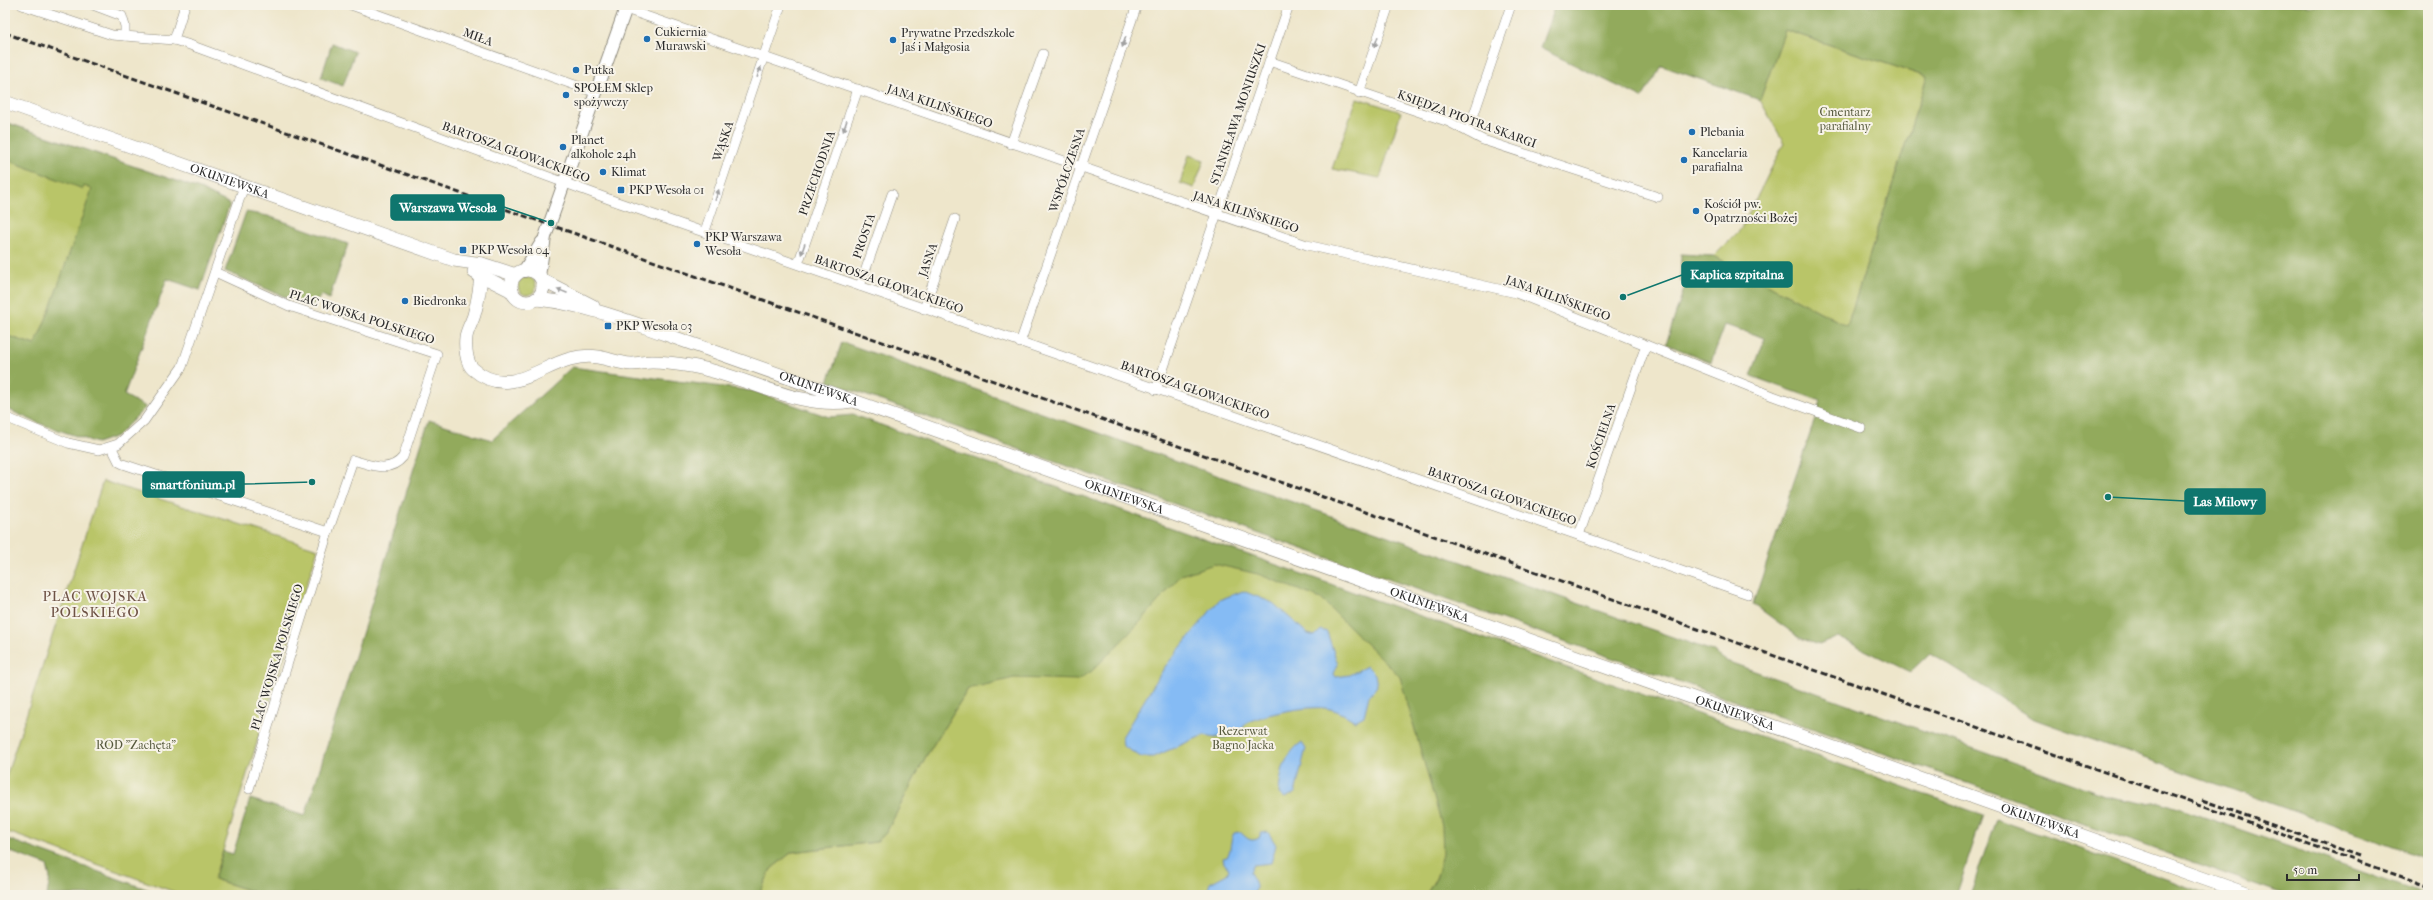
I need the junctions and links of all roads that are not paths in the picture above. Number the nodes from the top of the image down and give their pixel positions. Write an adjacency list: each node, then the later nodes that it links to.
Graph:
1 (22, 5): 12 (street, BARTOSZA GŁOWACKIEGO)
2 (93, 5): 12 (street)
3 (185, 5): 13 (street)
4 (351, 5): 18 (street, MIŁA)
5 (614, 5): 11 (street, JANA KILIŃSKIEGO)
6 (781, 5): 15 (street, WĄSKA)
7 (1137, 5): 23 (street, WSPÓŁCZESNA, one-way to 23)
8 (1289, 5): 16 (street, STANISŁAWA MONIUSZKI)
9 (1389, 5): 19 (street, one-way to 19)
10 (1511, 5): 21 (street)
11 (626, 7): 15 (street, JANA KILIŃSKIEGO); 18 (street)
12 (125, 36): 13 (street, BARTOSZA GŁOWACKIEGO)
13 (174, 40): 24 (street, BARTOSZA GŁOWACKIEGO)
14 (1043, 54): 22 (street)
15 (764, 57): 17 (street, JANA KILIŃSKIEGO); 30 (street, WĄSKA, one-way to 15)
16 (1269, 61): 19 (street, KSIĘDZA PIOTRA SKARGI); 28 (street, STANISŁAWA MONIUSZKI)
17 (858, 89): 22 (street, JANA KILIŃSKIEGO); 32 (street, PRZECHODNIA, one-way to 32)
18 (596, 92): 24 (street)
19 (1359, 93): 21 (street, KSIĘDZA PIOTRA SKARGI)
20 (5, 102): 25 (main road, OKUNIEWSKA)
21 (1468, 132): 27 (street, KSIĘDZA PIOTRA SKARGI)
22 (1011, 144): 23 (street, JANA KILIŃSKIEGO)
23 (1081, 168): 28 (street, JANA KILIŃSKIEGO); 42 (street, WSPÓŁCZESNA)
24 (564, 182): 30 (street, BARTOSZA GŁOWACKIEGO); 31 (street)
25 (244, 186): 33 (main road, OKUNIEWSKA); 34 (street)
26 (892, 194): 37 (street, PROSTA)
27 (1658, 197)
28 (1216, 215): 43 (street, JANA KILIŃSKIEGO); 44 (street, STANISŁAWA MONIUSZKI)
29 (954, 219): 40 (street, JASNA)
30 (705, 231): 32 (street, BARTOSZA GŁOWACKIEGO)
31 (545, 237): 35 (street); 36 (street)
32 (798, 264): 37 (street, BARTOSZA GŁOWACKIEGO)
33 (482, 270): 35 (main road, OKUNIEWSKA); 38 (main road, OKUNIEWSKA); 45 (main road)
34 (215, 272): 48 (street); 49 (street, PLAC WOJSKA POLSKIEGO)
35 (520, 272): 36 (main road); 38 (main road)
36 (541, 278): 39 (main road); 41 (main road, OKUNIEWSKA, one-way to 36)
37 (860, 286): 40 (street, BARTOSZA GŁOWACKIEGO)
38 (512, 291): 39 (main road)
39 (537, 299): 41 (main road, OKUNIEWSKA)
40 (924, 309): 42 (street, BARTOSZA GŁOWACKIEGO)
41 (608, 314): 45 (main road, OKUNIEWSKA)
42 (1020, 343): 44 (street, BARTOSZA GŁOWACKIEGO)
43 (1646, 345): 47 (street, JANA KILIŃSKIEGO); 50 (street, KOŚCIELNA)
44 (1156, 390): 50 (street, BARTOSZA GŁOWACKIEGO)
45 (853, 401): 53 (main road, OKUNIEWSKA)
46 (5, 417): 48 (street)
47 (1861, 428)
48 (112, 448): 49 (street)
49 (328, 532): 52 (street, PLAC WOJSKA POLSKIEGO)
50 (1579, 535): 51 (street, BARTOSZA GŁOWACKIEGO)
51 (1748, 594)
52 (249, 789)
53 (2250, 895)

